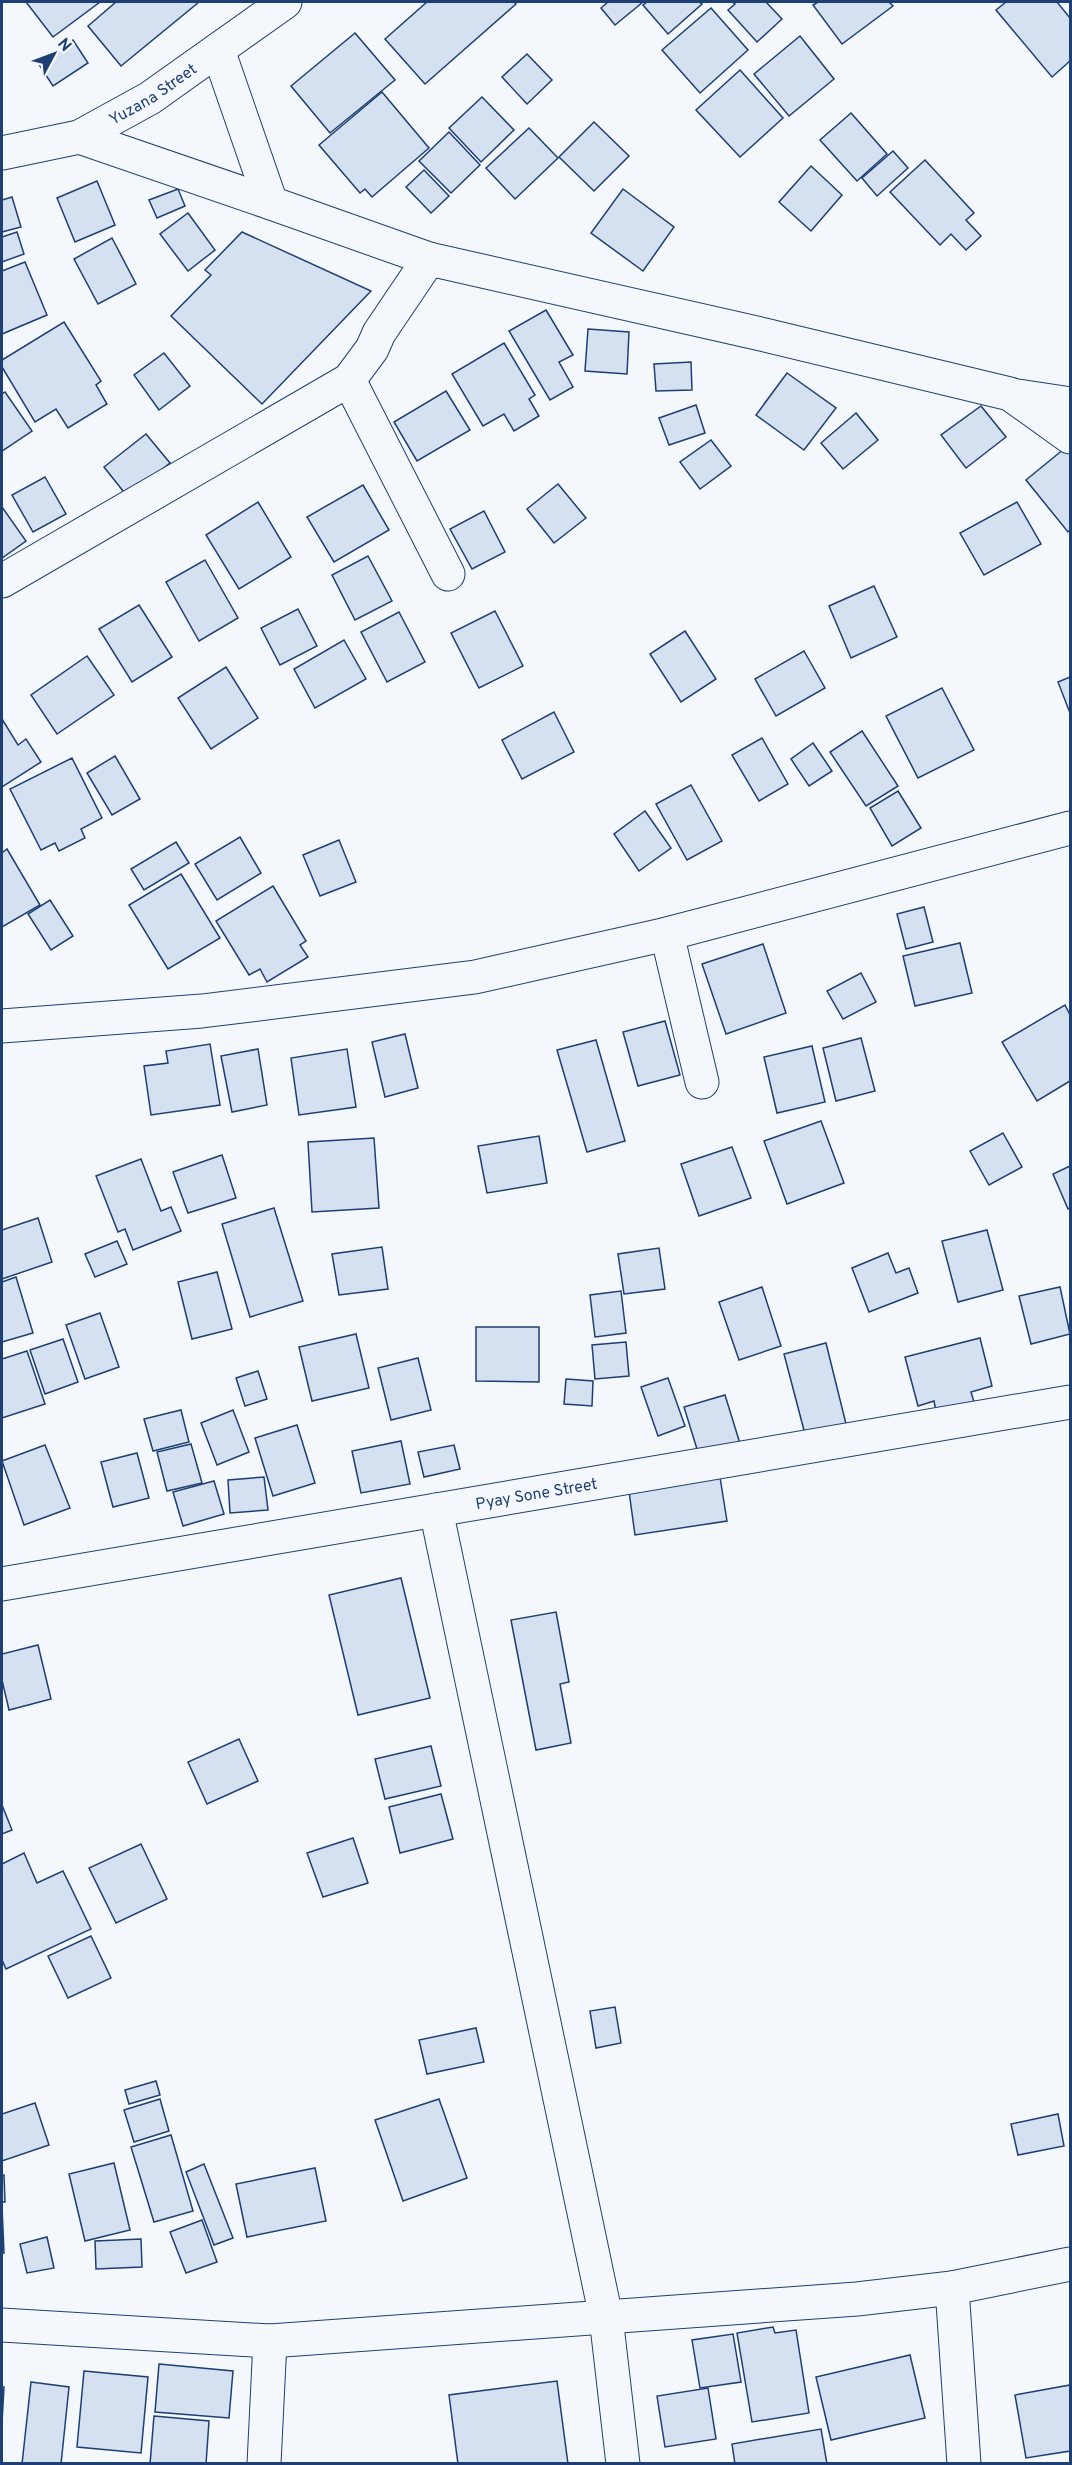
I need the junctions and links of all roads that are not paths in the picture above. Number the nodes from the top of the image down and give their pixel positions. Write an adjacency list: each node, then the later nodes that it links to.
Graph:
1 (273, 6): 2 (street, Yuzana Street)
2 (218, 50): 3 (street, Yuzana Street); 5 (street)
3 (79, 137): 4 (street, Yuzana Street); 5 (street)
4 (2, 153)
5 (271, 204): 6 (street)
6 (429, 259): 7 (street); 8 (street)
7 (349, 380): 11 (street); 12 (street)
8 (1010, 394): 9 (street); 10 (street)
9 (1071, 405)
10 (1071, 437)
11 (448, 574)
12 (2, 581)
13 (1071, 828): 14 (street)
14 (667, 934): 15 (street); 16 (street)
15 (2, 1026)
16 (702, 1082)
17 (1071, 1402): 18 (street, Pyay Sone Street)
18 (436, 1510): 19 (street, Pyay Sone Street); 22 (street)
19 (2, 1584)
20 (1071, 2264): 21 (street)
21 (952, 2288): 22 (street); 27 (street)
22 (606, 2317): 24 (street); 26 (street)
23 (2, 2325): 24 (street)
24 (270, 2341): 25 (street)
25 (264, 2463)
26 (623, 2463)
27 (964, 2463)

